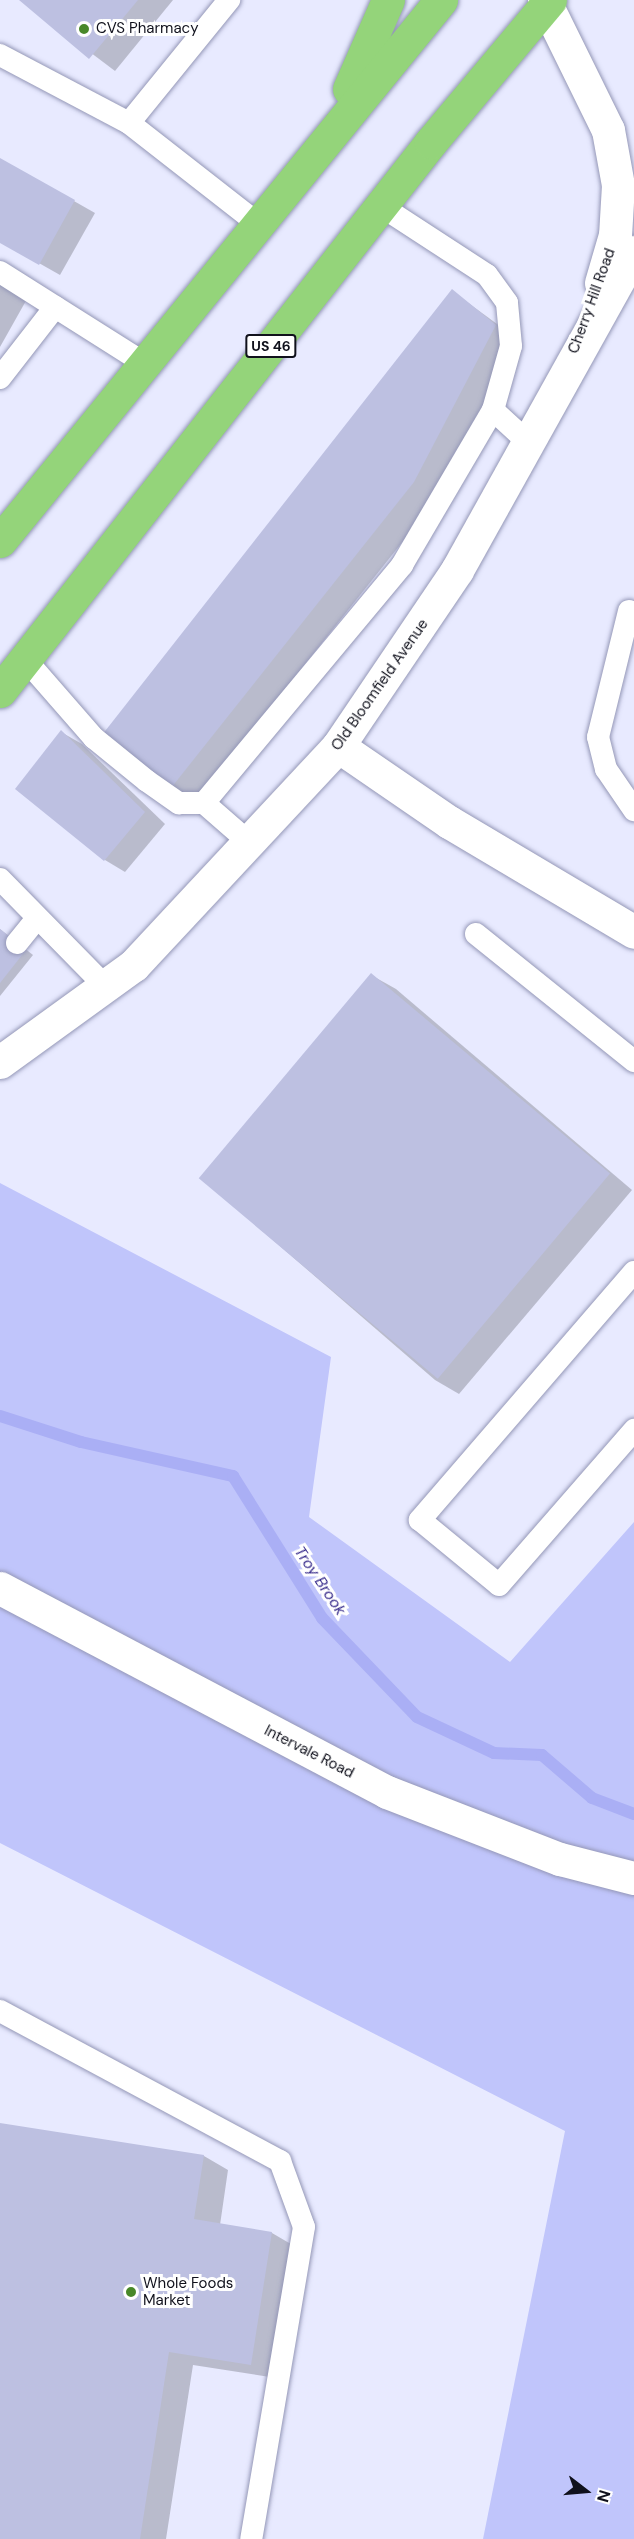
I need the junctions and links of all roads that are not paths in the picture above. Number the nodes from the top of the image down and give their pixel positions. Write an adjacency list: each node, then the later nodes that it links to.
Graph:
1 (229, 0): 6 (lane)
2 (388, 0): 7 (highway)
3 (441, 0): 7 (highway)
4 (547, 1): 8 (highway, US 46); 15 (main road, Cherry Hill Road)
5 (0, 55): 6 (lane)
6 (129, 123): 9 (lane)
7 (314, 153): 9 (highway)
8 (381, 206): 16 (lane); 20 (highway, US 46)
9 (257, 223): 13 (highway)
10 (634, 252): 15 (main road, Old Bloomfield Avenue)
11 (0, 272): 12 (lane)
12 (55, 307): 13 (lane); 14 (lane)
13 (144, 363): 18 (highway)
14 (0, 378)
15 (556, 399): 17 (main road, Old Bloomfield Avenue)
16 (493, 410): 17 (lane); 23 (lane)
17 (530, 444): 22 (main road, Old Bloomfield Avenue)
18 (0, 541)
19 (629, 611): 24 (lane)
20 (25, 659): 21 (highway, US 46); 23 (lane)
21 (0, 692)
22 (338, 746): 25 (main road, Old Bloomfield Avenue); 28 (main road)
23 (204, 803): 25 (lane)
24 (634, 810)
25 (251, 844): 31 (main road, Old Bloomfield Avenue)
26 (3, 888): 27 (lane)
27 (36, 918): 30 (lane); 31 (lane)
28 (634, 932)
29 (476, 934): 32 (lane)
30 (17, 943)
31 (106, 987): 33 (main road, Old Bloomfield Avenue)
32 (634, 1061)
33 (0, 1062)
34 (634, 1272): 35 (lane)
35 (634, 1430)
36 (0, 1588): 37 (main road, Intervale Road)
37 (634, 1878)
38 (0, 2011): 39 (lane)
39 (251, 2539)

